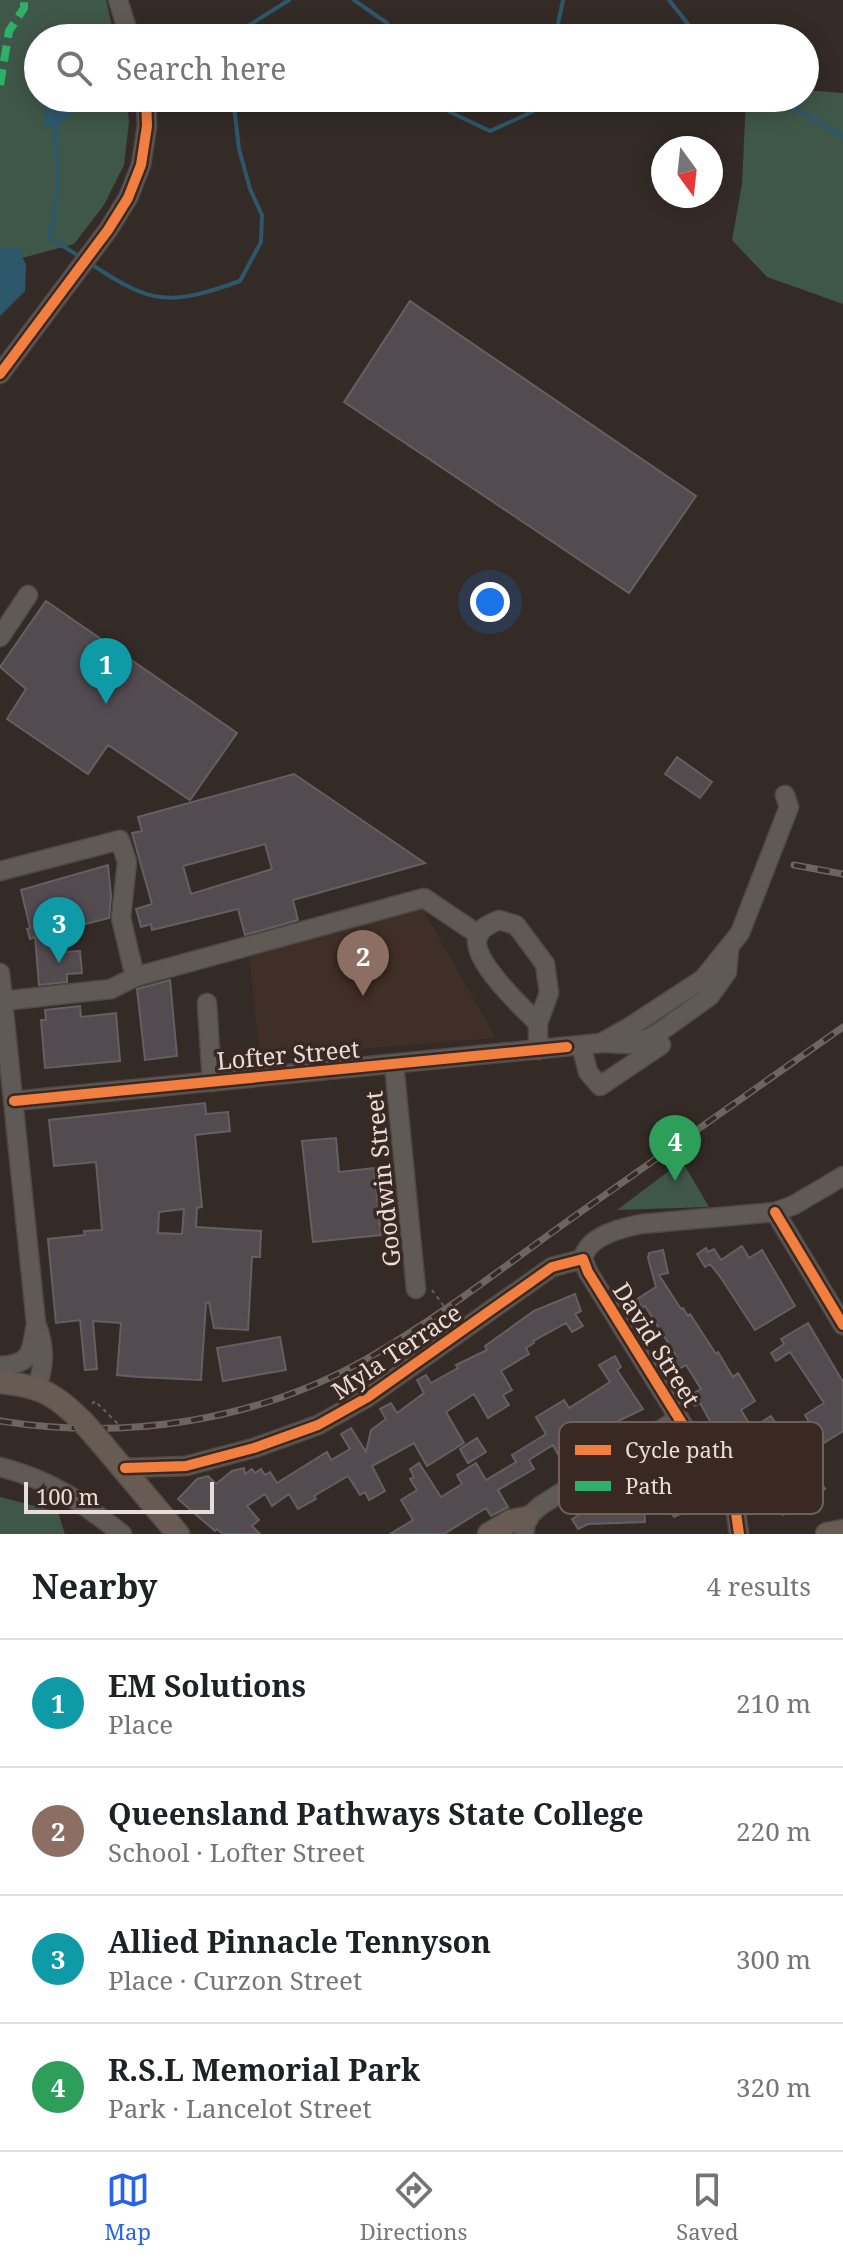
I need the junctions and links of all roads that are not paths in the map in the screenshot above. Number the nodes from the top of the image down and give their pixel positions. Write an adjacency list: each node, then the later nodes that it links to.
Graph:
1 (118, 0): 2 (street)
2 (126, 24)
3 (146, 112): 4 (street)
4 (0, 374)
5 (28, 595): 6 (street)
6 (0, 637)
7 (785, 795): 10 (street)
8 (0, 871): 12 (street)
9 (479, 935): 12 (street); 15 (street); 15 (street)
10 (729, 949): 16 (street); 17 (street)
11 (0, 973): 13 (street)
12 (135, 977): 13 (street)
13 (3, 1001): 22 (street)
14 (207, 1003): 21 (street)
15 (538, 1023): 19 (street)
16 (654, 1036): 17 (street, Lofter Street); 18 (street)
17 (601, 1043): 18 (street, Lofter Street)
18 (574, 1046): 19 (street, Lofter Street)
19 (538, 1050): 20 (street, Lofter Street)
20 (394, 1064): 21 (street, Lofter Street); 26 (street, Goodwin Street)
21 (212, 1082): 22 (street, Lofter Street)
22 (14, 1101): 27 (street)
23 (843, 1176): 24 (street)
24 (775, 1212): 25 (street); 28 (street)
25 (583, 1259): 32 (street, David Street); 36 (street, Myla Terrace)
26 (424, 1288)
27 (36, 1323): 29 (street); 31 (street)
28 (843, 1325)
29 (0, 1366)
30 (0, 1382): 31 (main road)
31 (37, 1387): 36 (main road, bridge)
32 (679, 1418): 33 (street); 34 (street, David Street)
33 (673, 1422)
34 (681, 1422)
35 (0, 1467): 41 (street)
36 (125, 1468): 42 (main road)
37 (559, 1494): 39 (street)
38 (735, 1514): 44 (street, David Street)
39 (526, 1526): 43 (main road)
40 (843, 1531): 45 (main road)
41 (122, 1534)
42 (178, 1534)
43 (489, 1534)
44 (739, 1534)
45 (827, 1534)

